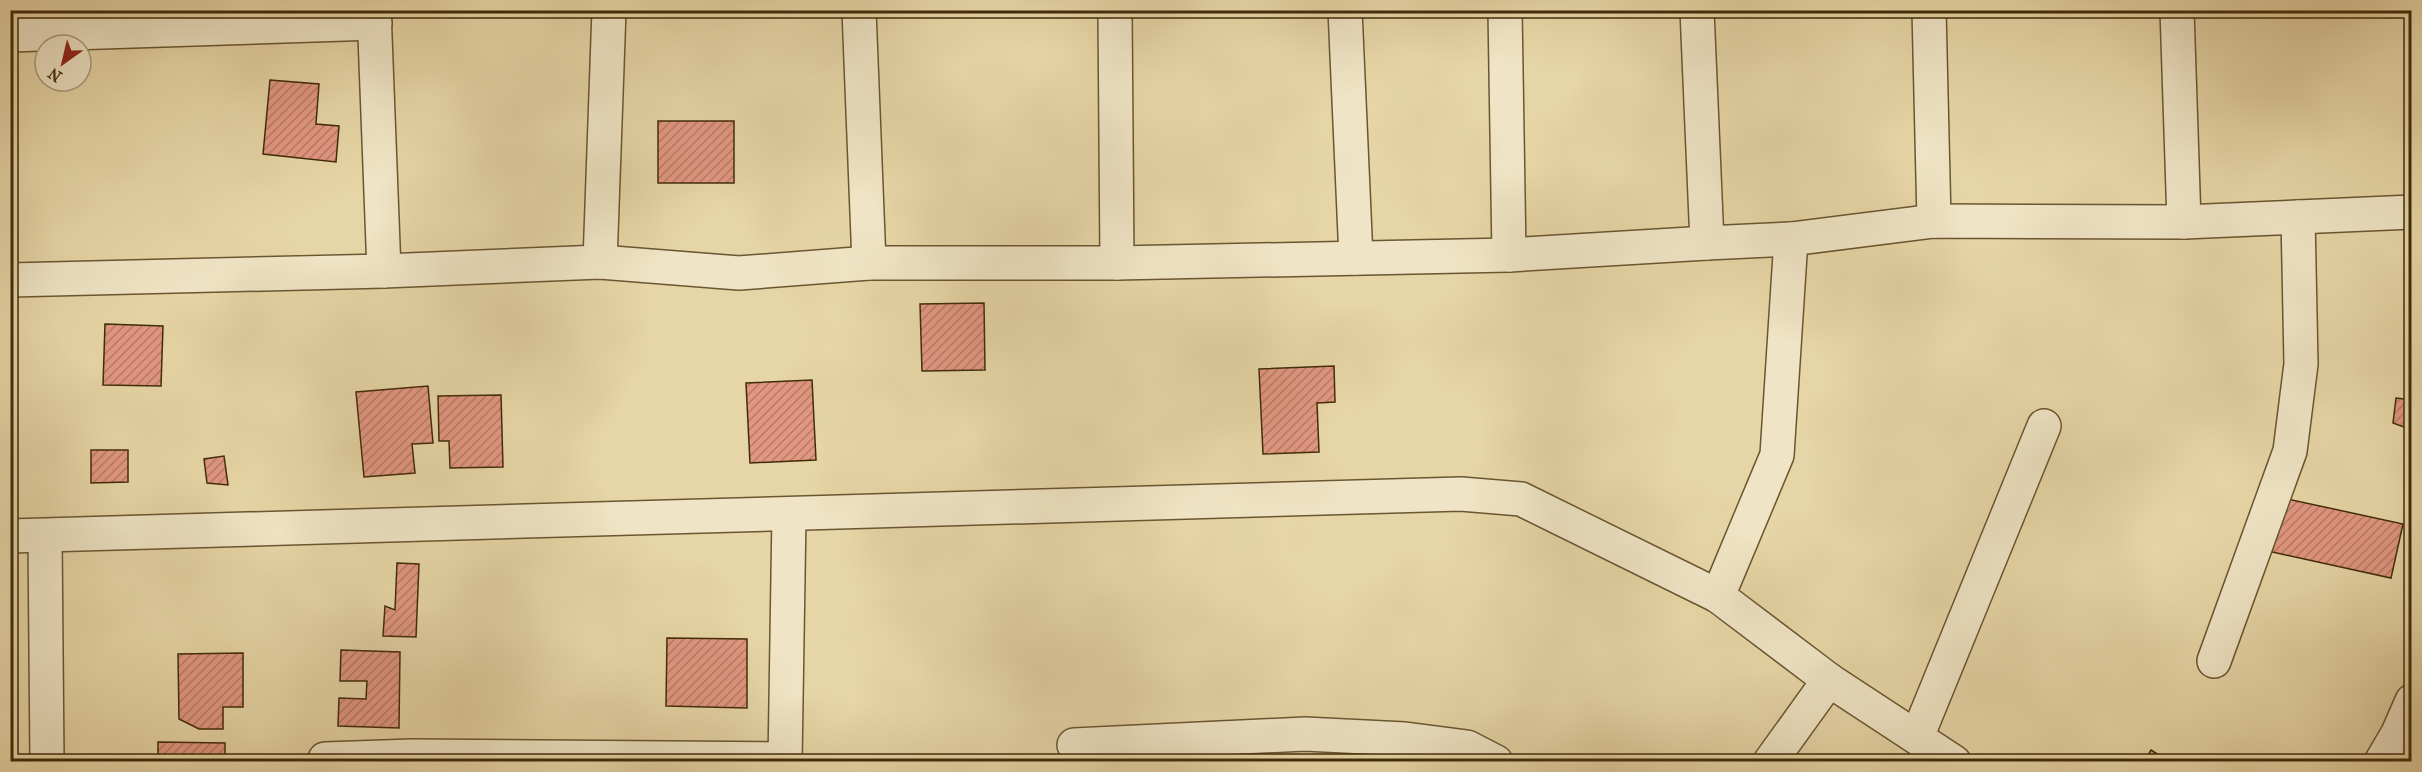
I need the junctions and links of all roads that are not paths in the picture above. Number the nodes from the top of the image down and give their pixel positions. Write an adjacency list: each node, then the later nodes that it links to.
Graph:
1 (609, 10): 20 (street)
2 (859, 10): 21 (street)
3 (1115, 10): 22 (street)
4 (1345, 10): 19 (street)
5 (1505, 10): 18 (street)
6 (1697, 10): 17 (street)
7 (1929, 10): 14 (street)
8 (2176, 10): 15 (street)
9 (375, 17): 10 (street); 23 (street)
10 (140, 21): 11 (street)
11 (10, 35)
12 (2412, 212): 13 (street)
13 (2298, 217): 15 (street); 30 (street)
14 (1934, 221): 15 (street); 16 (street)
15 (2184, 222)
16 (1791, 239): 17 (street); 29 (street)
17 (1707, 243): 18 (street)
18 (1509, 255): 19 (street)
19 (1356, 258): 22 (street)
20 (600, 262): 21 (street); 23 (street)
21 (869, 263): 22 (street)
22 (1117, 263)
23 (384, 271): 24 (street)
24 (10, 280)
25 (2044, 426): 33 (street)
26 (789, 514): 28 (street); 29 (street); 36 (street)
27 (10, 536): 28 (street)
28 (45, 537): 37 (street)
29 (1718, 596): 31 (street)
30 (2214, 662)
31 (1829, 680): 33 (street); 39 (street)
32 (2412, 701): 41 (street)
33 (1917, 737): 40 (street)
34 (1074, 745): 38 (street)
35 (325, 759): 36 (street)
36 (785, 760)
37 (48, 762)
38 (1496, 762)
39 (1770, 762)
40 (1954, 762)
41 (2381, 762)

